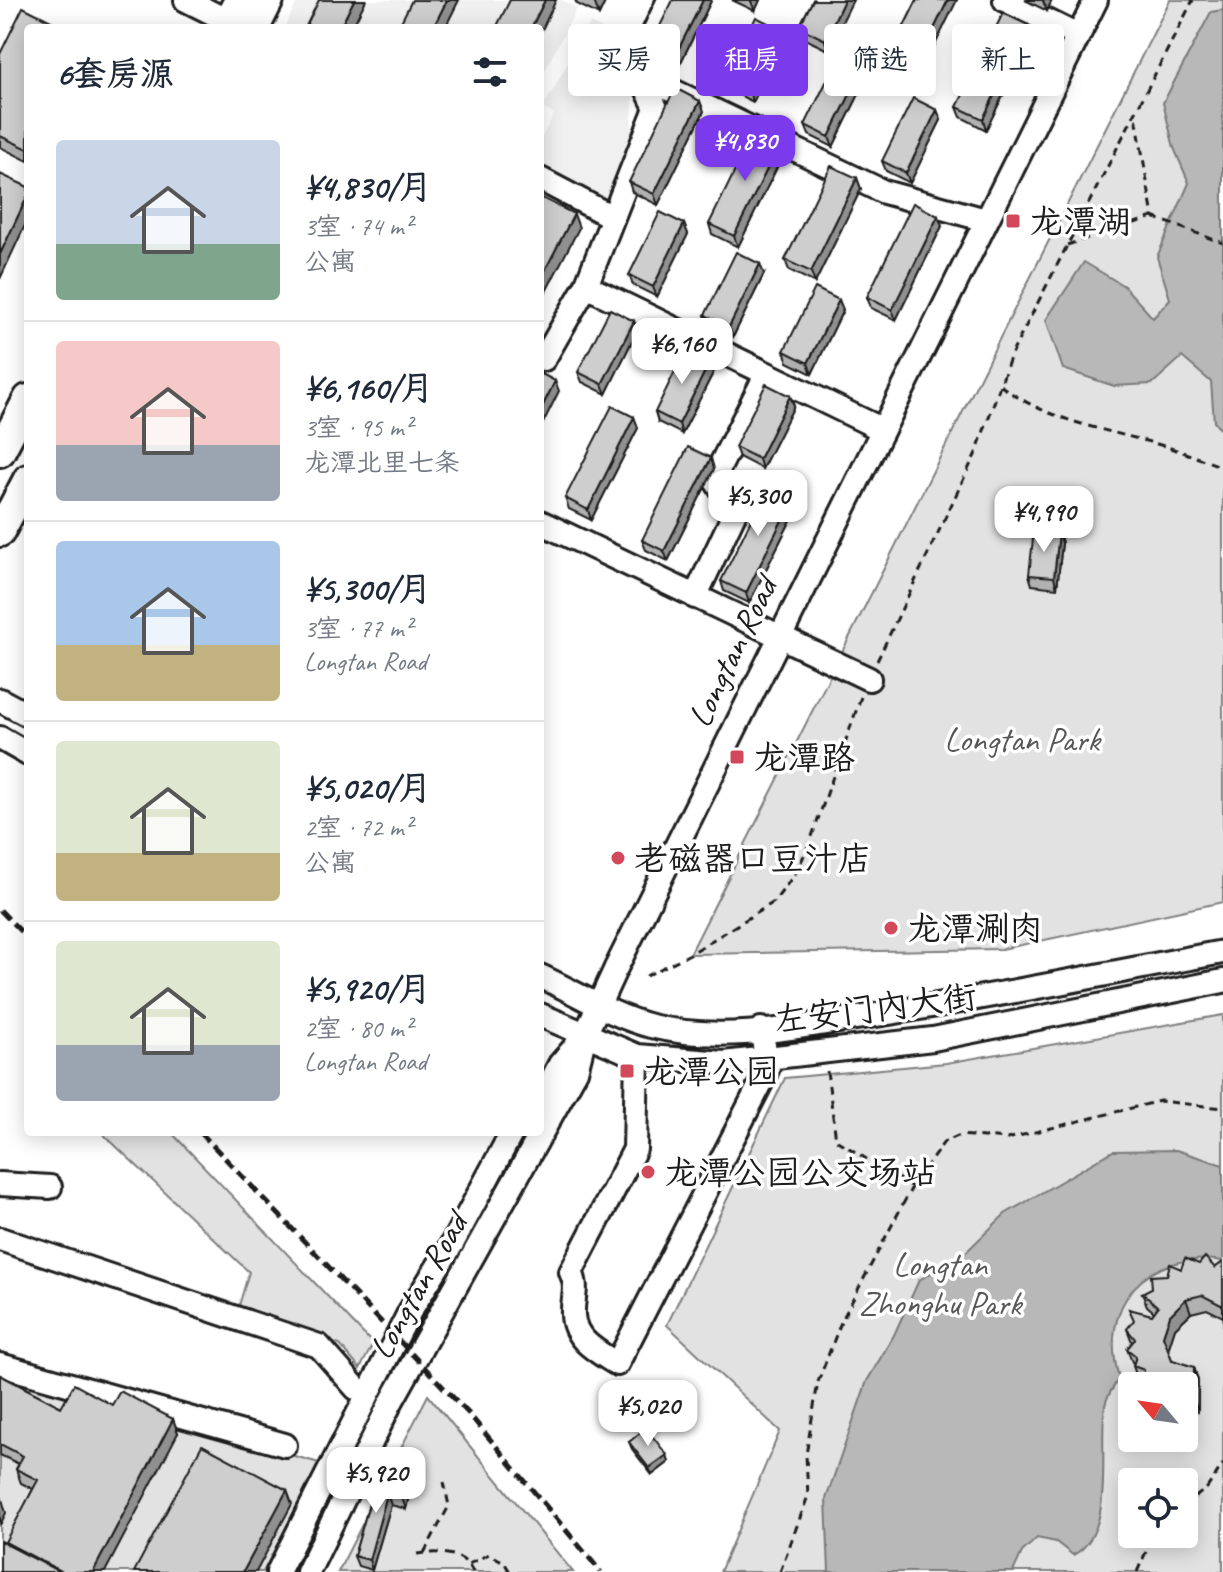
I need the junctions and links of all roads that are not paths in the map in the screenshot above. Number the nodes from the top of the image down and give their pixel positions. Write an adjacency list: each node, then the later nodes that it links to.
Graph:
1 (186, 0): 6 (street)
2 (269, 0): 6 (main road)
3 (669, 0): 7 (street)
4 (1005, 0): 8 (street)
5 (1096, 0): 8 (street, Longtan Road)
6 (236, 19)
7 (658, 24)
8 (1078, 36): 13 (street, Longtan Road)
9 (680, 94): 13 (street)
10 (650, 96): 12 (street)
11 (544, 181): 12 (street)
12 (612, 217): 14 (street)
13 (986, 220): 18 (street, Longtan Road)
14 (586, 286): 15 (street); 16 (street)
15 (544, 359)
16 (766, 375): 18 (street); 23 (street)
17 (24, 407): 19 (main road)
18 (881, 429): 24 (street, Longtan Road)
19 (0, 452)
20 (24, 487): 22 (main road)
21 (544, 524): 23 (street)
22 (0, 532)
23 (695, 597): 24 (street)
24 (778, 635): 25 (street); 33 (street, Longtan Road)
25 (869, 679)
26 (0, 700): 27 (street)
27 (24, 713)
28 (0, 738): 29 (street)
29 (24, 752)
30 (1223, 952): 35 (street, 左安门内大街)
31 (544, 978): 33 (street, 左安门内大街)
32 (1223, 981): 38 (street, 左安门内大街)
33 (599, 1005): 35 (street, 左安门内大街); 36 (street, Longtan Road)
34 (544, 1017): 36 (street, 左安门内大街)
35 (761, 1029): 38 (street)
36 (585, 1035): 37 (street, 左安门内大街); 39 (street, Longtan Road); 40 (street, Longtan Road); 41 (street, Longtan Road); 54 (street, Longtan Road)
37 (637, 1056): 38 (street, 左安门内大街); 38 (street)
38 (766, 1056)
39 (544, 1071)
40 (544, 1094)
41 (544, 1133)
42 (510, 1136): 51 (street, Longtan Road)
43 (523, 1136): 52 (street, Longtan Road)
44 (542, 1136): 53 (street, Longtan Road)
45 (0, 1184): 46 (street)
46 (50, 1187)
47 (0, 1239): 49 (street)
48 (0, 1365): 50 (street)
49 (356, 1388)
50 (285, 1445)
51 (278, 1572)
52 (292, 1572)
53 (308, 1572)
54 (323, 1572)

